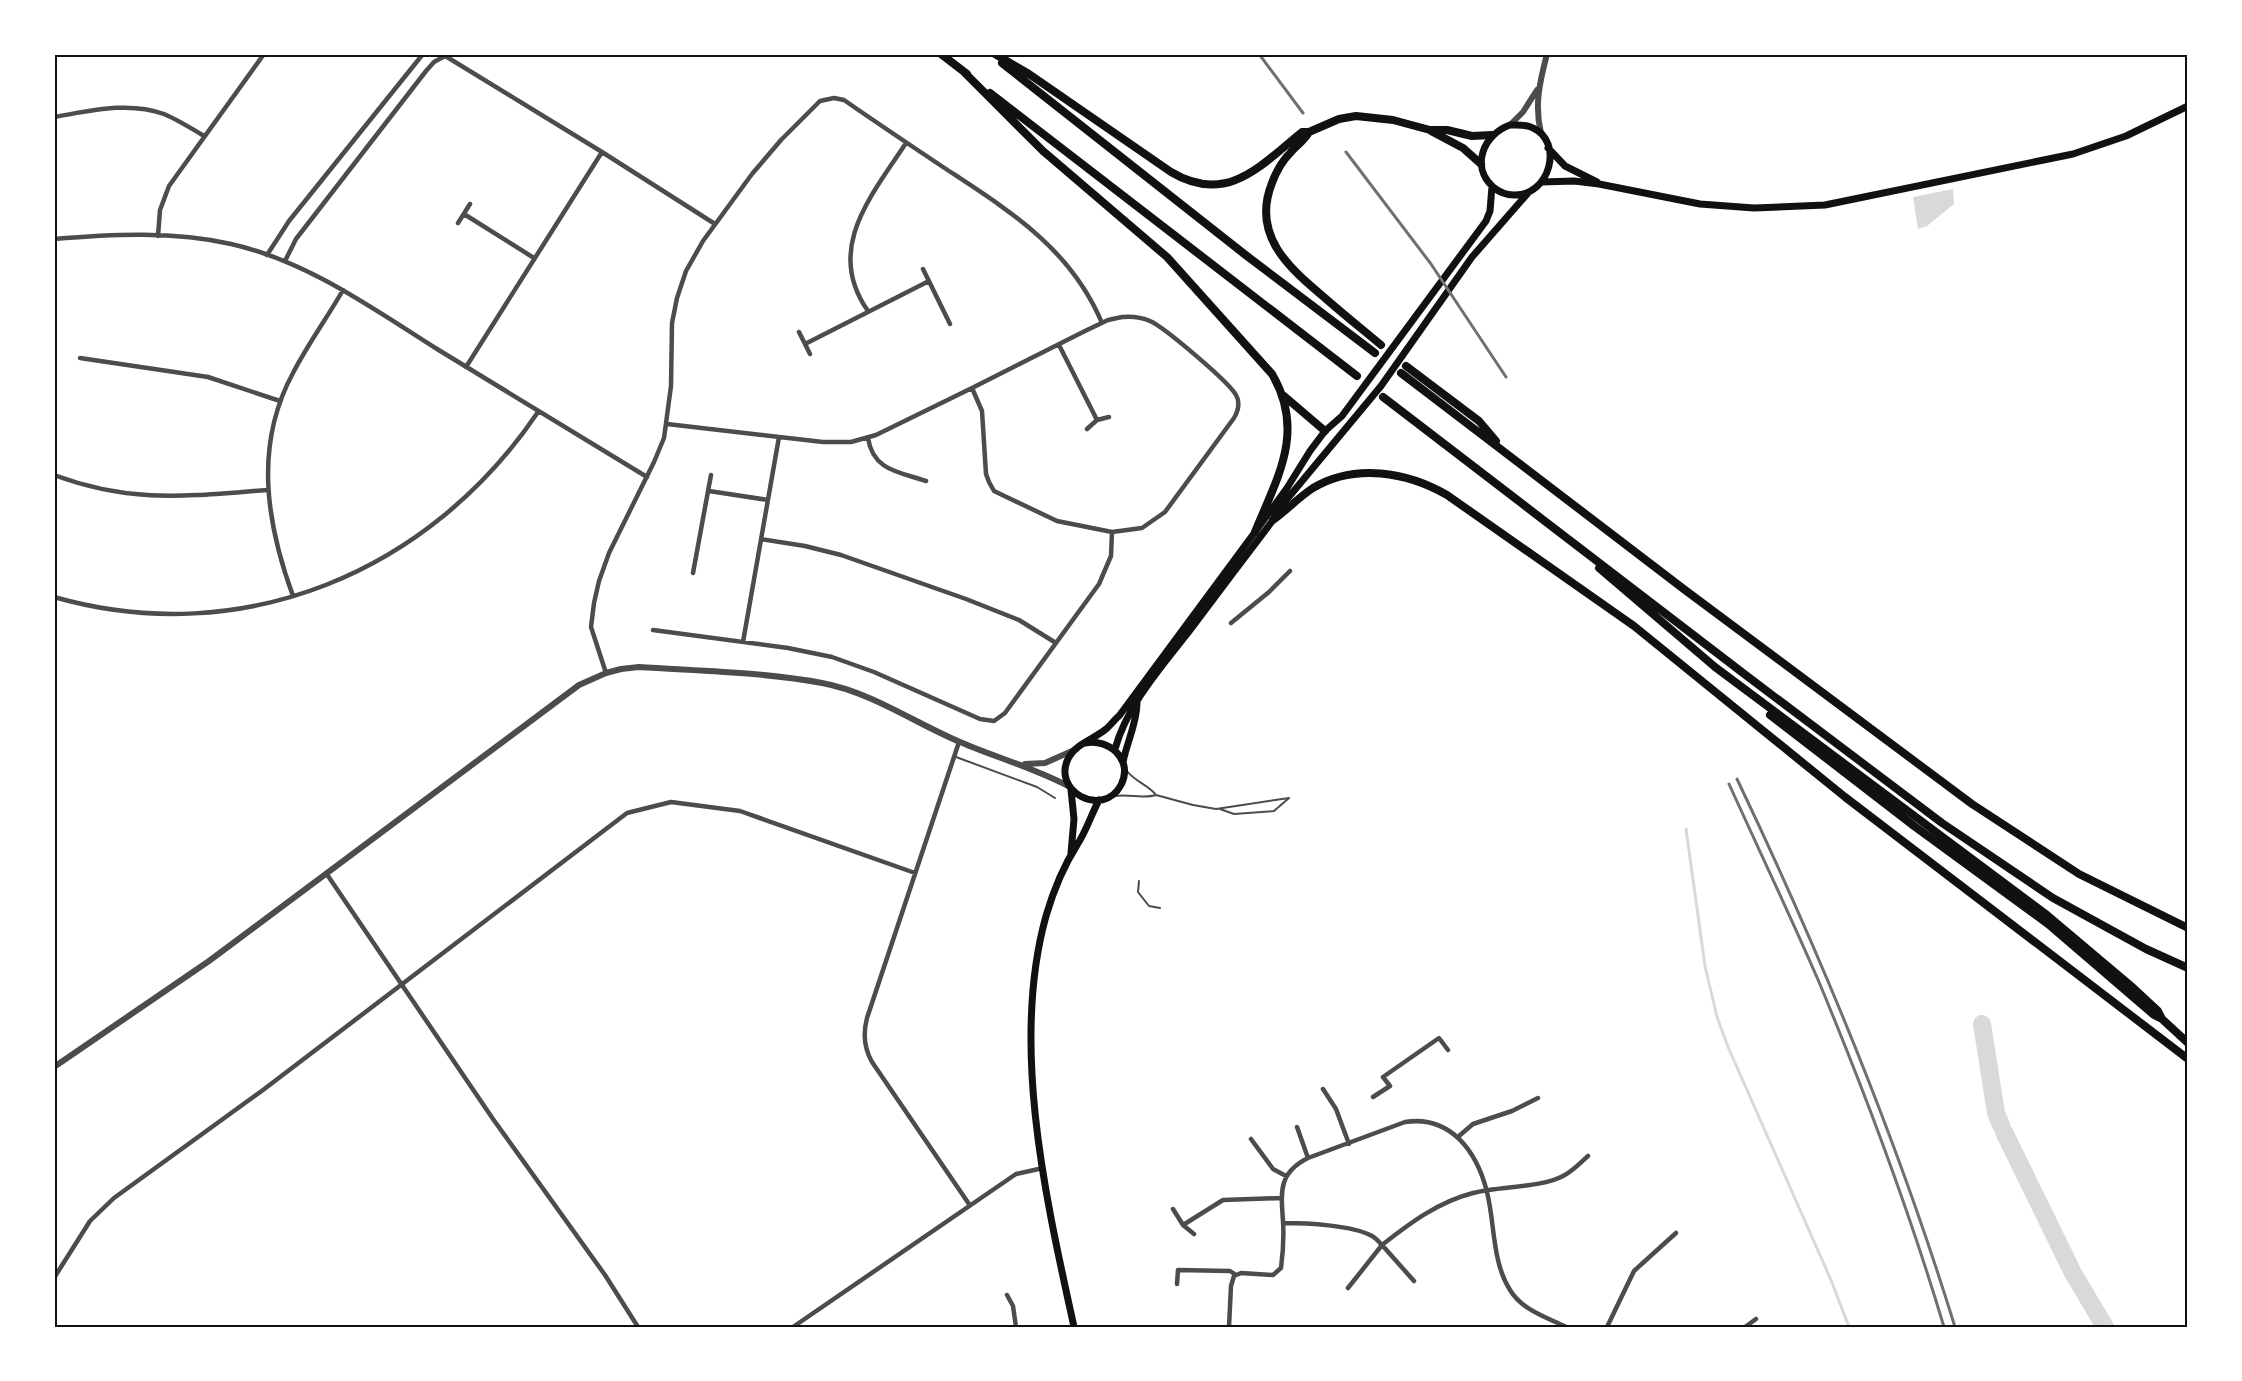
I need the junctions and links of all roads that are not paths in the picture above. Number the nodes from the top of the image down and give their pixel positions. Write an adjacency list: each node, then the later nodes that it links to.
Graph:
1 (264, 54): 16 (street)
2 (423, 54): 31 (street)
3 (941, 54): 7 (main road)
4 (993, 54): 13 (main road); 44 (main road)
5 (1547, 54): 8 (street)
6 (444, 55): 19 (street); 33 (street)
7 (964, 72): 49 (main road); 51 (main road)
8 (1538, 90): 11 (street); 14 (street)
9 (2188, 106): 22 (main road)
10 (54, 117): 16 (street)
11 (1510, 125): 14 (main road); 15 (main road)
12 (1430, 130): 13 (main road); 15 (main road); 20 (main road)
13 (1309, 132): 43 (main road)
14 (1541, 133): 18 (main road)
15 (1492, 135): 20 (main road)
16 (204, 136): 29 (street)
17 (906, 143): 28 (street); 37 (street); 38 (street)
18 (1548, 148): 21 (main road); 22 (main road)
19 (602, 152): 28 (street); 32 (street)
20 (1481, 164): 23 (main road)
21 (1542, 182): 22 (main road); 24 (main road)
22 (1599, 184)
23 (1492, 186): 24 (main road); 60 (main road)
24 (1528, 193): 58 (main road)
25 (470, 204): 26 (street)
26 (464, 214): 27 (street); 32 (street)
27 (458, 223)
28 (715, 224): 57 (street)
29 (158, 236): 30 (street); 31 (street)
30 (54, 239)
31 (267, 255): 33 (street)
32 (534, 258): 47 (street)
33 (285, 261): 36 (street)
34 (923, 269): 35 (street)
35 (929, 281): 37 (street); 39 (street)
36 (343, 290): 47 (street); 53 (street)
37 (867, 311): 41 (street)
38 (1102, 322): 42 (street); 72 (street)
39 (950, 324)
40 (799, 333): 41 (street)
41 (805, 344): 45 (street)
42 (1059, 345): 50 (street); 56 (street)
43 (1381, 345)
44 (1375, 353)
45 (810, 354)
46 (80, 358): 53 (street)
47 (466, 367): 54 (street)
48 (1404, 369): 103 (main road)
49 (1357, 376)
50 (972, 388): 62 (street); 72 (street)
51 (1282, 395): 60 (main road); 73 (main road)
52 (1383, 397): 70 (main road)
53 (280, 401): 67 (street)
54 (538, 412): 65 (street); 77 (street)
55 (1109, 417): 56 (street)
56 (1097, 420): 59 (street)
57 (667, 424): 61 (street); 65 (street)
58 (1348, 424): 60 (main road); 71 (main road)
59 (1087, 429)
60 (1325, 431): 73 (main road)
61 (779, 437): 62 (street); 69 (street)
62 (868, 438): 66 (street)
63 (54, 475): 67 (street)
64 (711, 475): 68 (street)
65 (647, 477): 83 (street)
66 (926, 481)
67 (267, 490): 77 (street)
68 (709, 491): 69 (street); 76 (street)
69 (768, 500): 74 (street)
70 (1527, 507): 104 (main road); 106 (main road)
71 (1273, 520): 84 (main road); 108 (main road)
72 (1112, 532): 82 (street)
73 (1256, 532): 86 (main road)
74 (761, 539): 81 (street); 82 (street)
75 (1290, 571): 79 (street)
76 (693, 573)
77 (293, 596): 78 (street)
78 (54, 597)
79 (1232, 623)
80 (653, 630): 81 (street)
81 (743, 642): 82 (street)
82 (1056, 643)
83 (606, 673): 85 (street); 99 (street)
84 (1137, 703): 87 (main road); 91 (main road)
85 (959, 742): 89 (street); 90 (street)
86 (1085, 743): 87 (main road); 88 (main road)
87 (1115, 749): 91 (main road)
88 (1074, 750): 90 (street); 92 (main road)
89 (954, 756): 94 (lane); 100 (street)
90 (1021, 764): 92 (street)
91 (1123, 764): 93 (lane); 95 (main road)
92 (1070, 788): 96 (main road); 98 (main road)
93 (1156, 795): 95 (lane); 97 (lane)
94 (1055, 798)
95 (1108, 798): 96 (main road)
96 (1099, 800): 98 (main road)
97 (1220, 809): 97 (lane)
98 (1071, 853): 119 (main road)
99 (326, 873): 105 (street); 109 (street)
100 (915, 873): 105 (street); 123 (street)
101 (1139, 881): 102 (lane)
102 (1160, 908)
103 (2188, 928)
104 (2188, 969)
105 (402, 984): 131 (street); 137 (street)
106 (2188, 1042)
107 (1448, 1050): 111 (street)
108 (2188, 1059)
109 (54, 1067)
110 (1323, 1089): 116 (street)
111 (1373, 1097)
112 (1538, 1098): 114 (street)
113 (1297, 1127): 118 (street)
114 (1459, 1137): 116 (street); 121 (street)
115 (1251, 1138): 120 (street)
116 (1349, 1144): 118 (street)
117 (1588, 1156): 121 (street)
118 (1308, 1158): 120 (street)
119 (1043, 1168): 123 (street); 140 (main road)
120 (1286, 1176): 122 (street)
121 (1486, 1189): 129 (street); 142 (street)
122 (1281, 1198): 125 (street); 126 (street)
123 (969, 1204): 138 (street)
124 (1173, 1209): 126 (street)
125 (1283, 1223): 129 (street); 130 (street)
126 (1184, 1225): 128 (street)
127 (1676, 1233): 143 (street)
128 (1194, 1234)
129 (1382, 1245): 132 (street); 134 (street)
130 (1237, 1274): 133 (street); 141 (street)
131 (54, 1278)
132 (1414, 1281)
133 (1177, 1284)
134 (1348, 1288)
135 (1007, 1295): 139 (street)
136 (1756, 1319): 144 (street)
137 (638, 1327)
138 (793, 1327)
139 (1016, 1327)
140 (1074, 1327)
141 (1229, 1327)
142 (1566, 1327)
143 (1607, 1327)
144 (1745, 1327)

